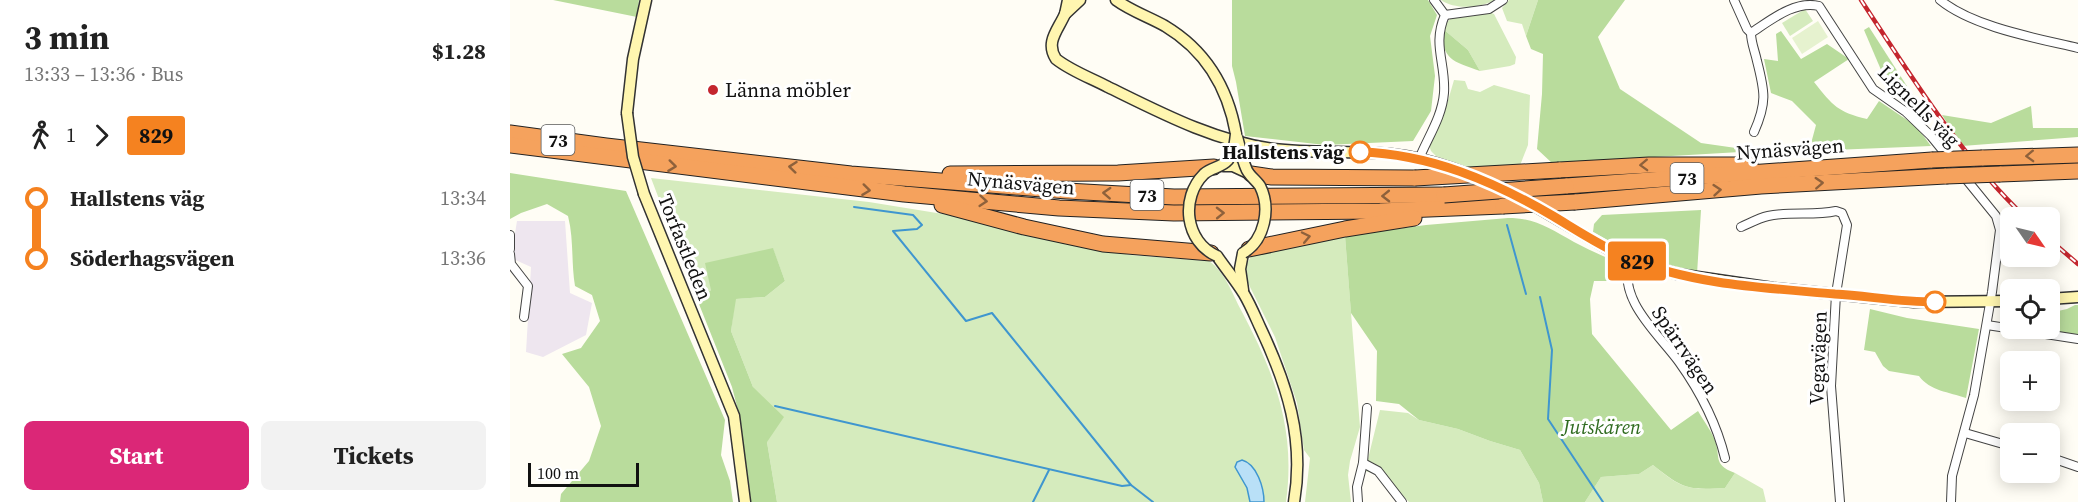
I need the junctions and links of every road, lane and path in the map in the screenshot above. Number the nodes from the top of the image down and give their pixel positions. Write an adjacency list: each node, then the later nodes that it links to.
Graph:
1 (646, 0): 49 (street, Torfastleden, bridge)
2 (1068, 0): 9 (street)
3 (1080, 0): 9 (street)
4 (1434, 0): 10 (street)
5 (1503, 0): 10 (street)
6 (1734, 0): 11 (street)
7 (1940, 0): 12 (street)
8 (1114, 1): 15 (street)
9 (1065, 14): 18 (street)
10 (1444, 15): 18 (street)
11 (1751, 33): 13 (street); 37 (street, Lignells väg)
12 (2078, 48)
13 (1754, 132)
14 (510, 133): 23 (highway, Nynäsvägen / 73, one-way to 14)
15 (1236, 134): 19 (street, bridge); 22 (street, bridge)
16 (510, 145): 24 (highway, Nynäsvägen / 73, one-way to 24)
17 (2078, 155): 20 (highway, Nynäsvägen / 73, one-way to 20, bridge)
18 (1419, 159): 32 (street)
19 (1218, 167): 22 (street); 23 (highway); 31 (street, bridge)
20 (1807, 169): 22 (highway, one-way to 22, bridge); 23 (highway, Nynäsvägen / 73, one-way to 23, bridge)
21 (2078, 171): 25 (highway, Nynäsvägen / 73, one-way to 21, bridge)
22 (1249, 173): 29 (street, bridge)
23 (851, 174)
24 (904, 195): 25 (highway, Nynäsvägen / 73, one-way to 25); 31 (highway)
25 (1459, 210): 29 (highway, one-way to 25)
26 (1741, 227): 34 (street, Vegavägen)
27 (510, 235): 28 (street)
28 (510, 249)
29 (1246, 251): 31 (street); 33 (street)
30 (510, 254): 39 (street)
31 (1214, 255): 33 (street)
32 (1629, 259): 34 (street); 45 (street, Spärrvägen)
33 (1244, 294): 50 (street)
34 (1836, 294): 37 (street); 53 (street, Vegavägen)
35 (2078, 297): 36 (street)
36 (2060, 298)
37 (1990, 302): 38 (street); 40 (street)
38 (2000, 302)
39 (524, 317)
40 (1986, 325): 41 (street); 43 (street)
41 (2078, 339)
42 (1367, 408): 47 (street)
43 (1965, 433): 44 (street); 54 (street)
44 (2000, 443)
45 (1725, 458)
46 (2060, 461): 48 (street)
47 (1364, 463): 51 (street); 52 (street)
48 (2078, 467)
49 (745, 502)
50 (1293, 502)
51 (1358, 502)
52 (1402, 502)
53 (1840, 502)
54 (1951, 502)

